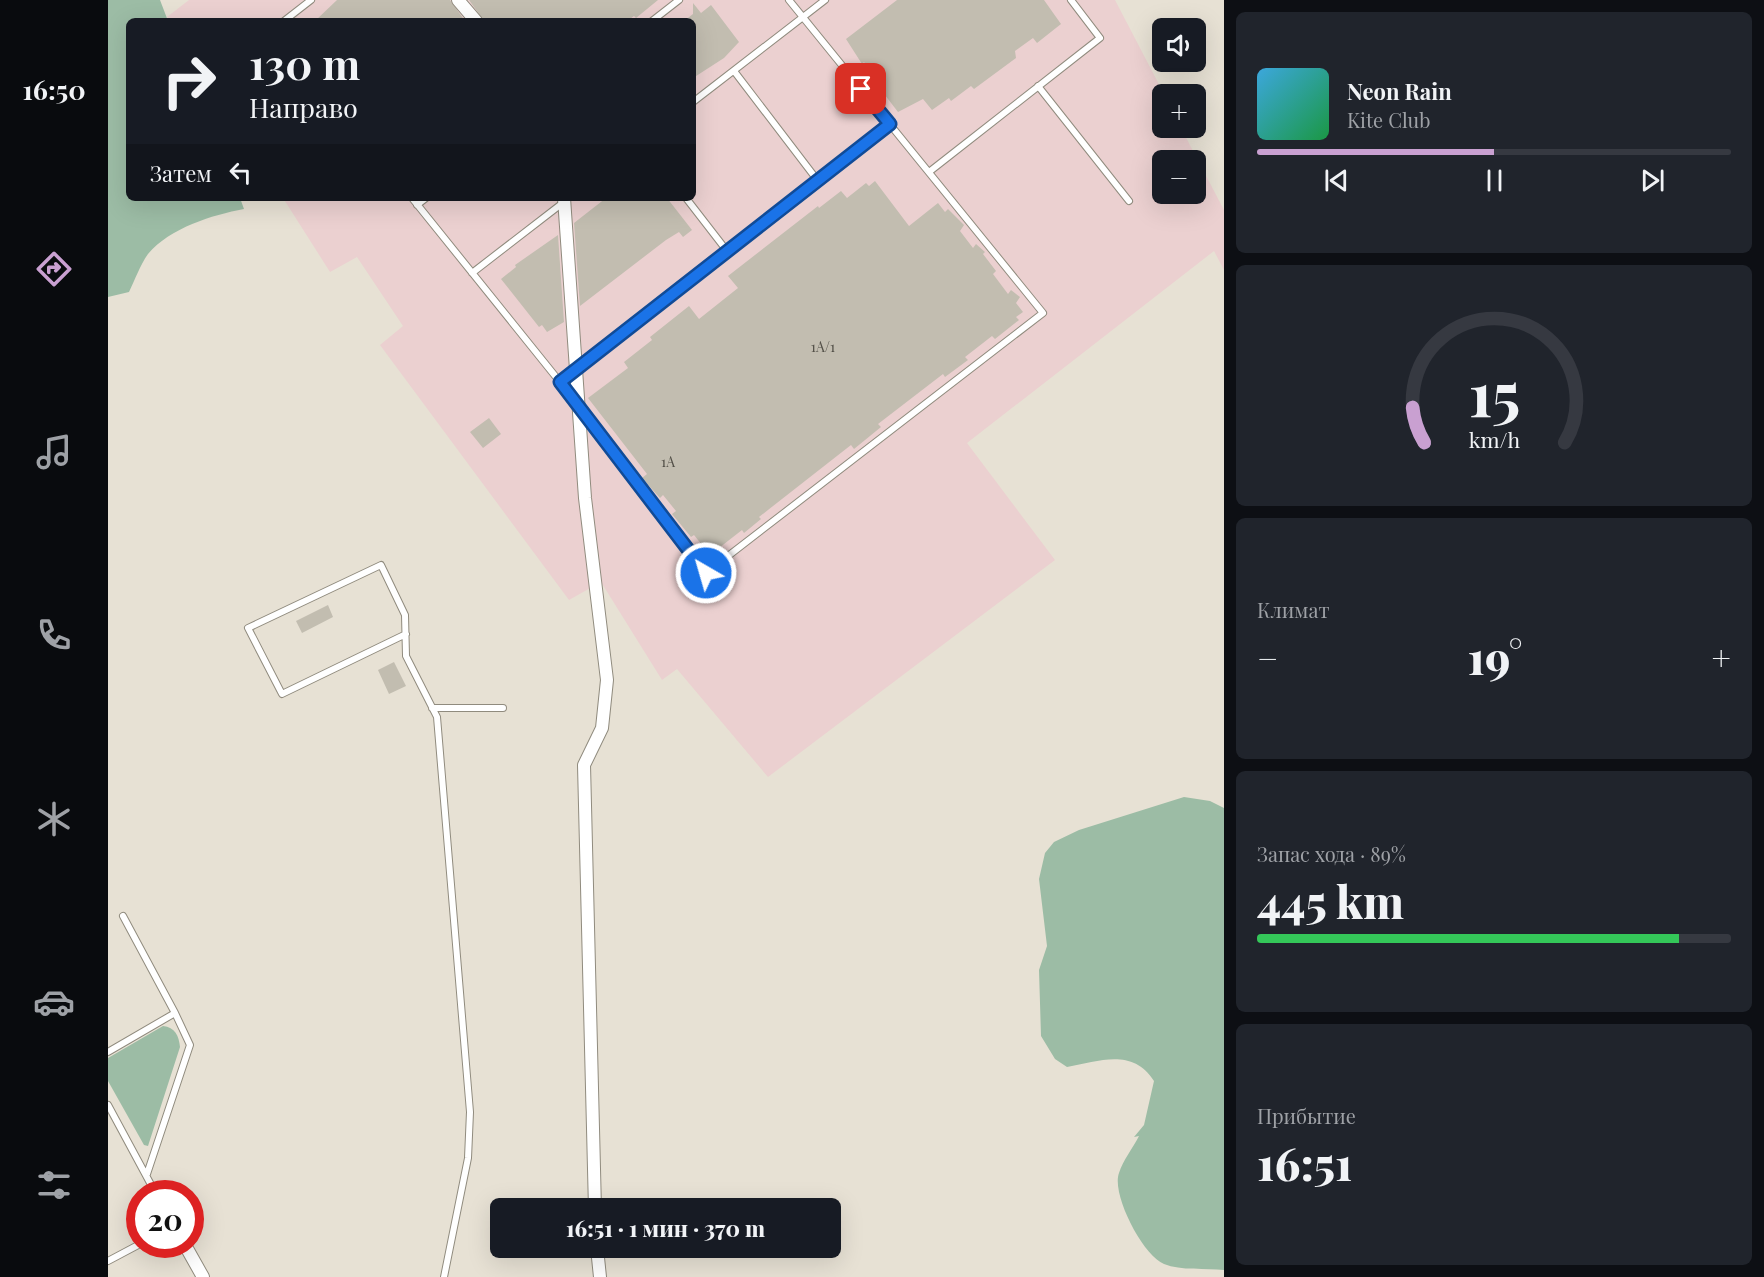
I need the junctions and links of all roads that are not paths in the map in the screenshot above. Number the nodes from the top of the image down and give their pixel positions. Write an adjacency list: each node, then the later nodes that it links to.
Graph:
1 (311, 0): 8 (lane)
2 (458, 0): 9 (street)
3 (679, 0): 10 (lane)
4 (789, 0): 7 (lane)
5 (825, 0): 7 (lane)
6 (1071, 0): 12 (lane)
7 (803, 17): 11 (lane); 14 (lane)
8 (288, 18)
9 (473, 18)
10 (656, 18)
11 (734, 71): 13 (lane); 16 (lane)
12 (1038, 86): 15 (lane); 22 (lane)
13 (696, 100)
14 (890, 124): 15 (lane); 16 (lane)
15 (928, 172): 26 (lane)
16 (818, 181): 24 (lane)
17 (414, 201): 23 (lane)
18 (422, 201): 23 (lane)
19 (564, 201): 36 (street)
20 (565, 201): 25 (lane)
21 (688, 201): 24 (lane)
22 (1129, 201)
23 (417, 205): 25 (lane)
24 (727, 251): 26 (lane)
25 (472, 273): 26 (lane)
26 (560, 382)
27 (406, 634): 27 (lane); 28 (lane)
28 (432, 708): 29 (lane); 42 (lane)
29 (503, 708)
30 (123, 916): 31 (lane)
31 (175, 1013): 32 (lane); 34 (lane)
32 (108, 1052)
33 (108, 1105): 34 (lane)
34 (147, 1174): 35 (lane)
35 (150, 1180)
36 (595, 1198)
37 (126, 1251): 40 (lane)
38 (192, 1258): 41 (street)
39 (598, 1258): 43 (street)
40 (108, 1261)
41 (203, 1277)
42 (444, 1277)
43 (600, 1277)

